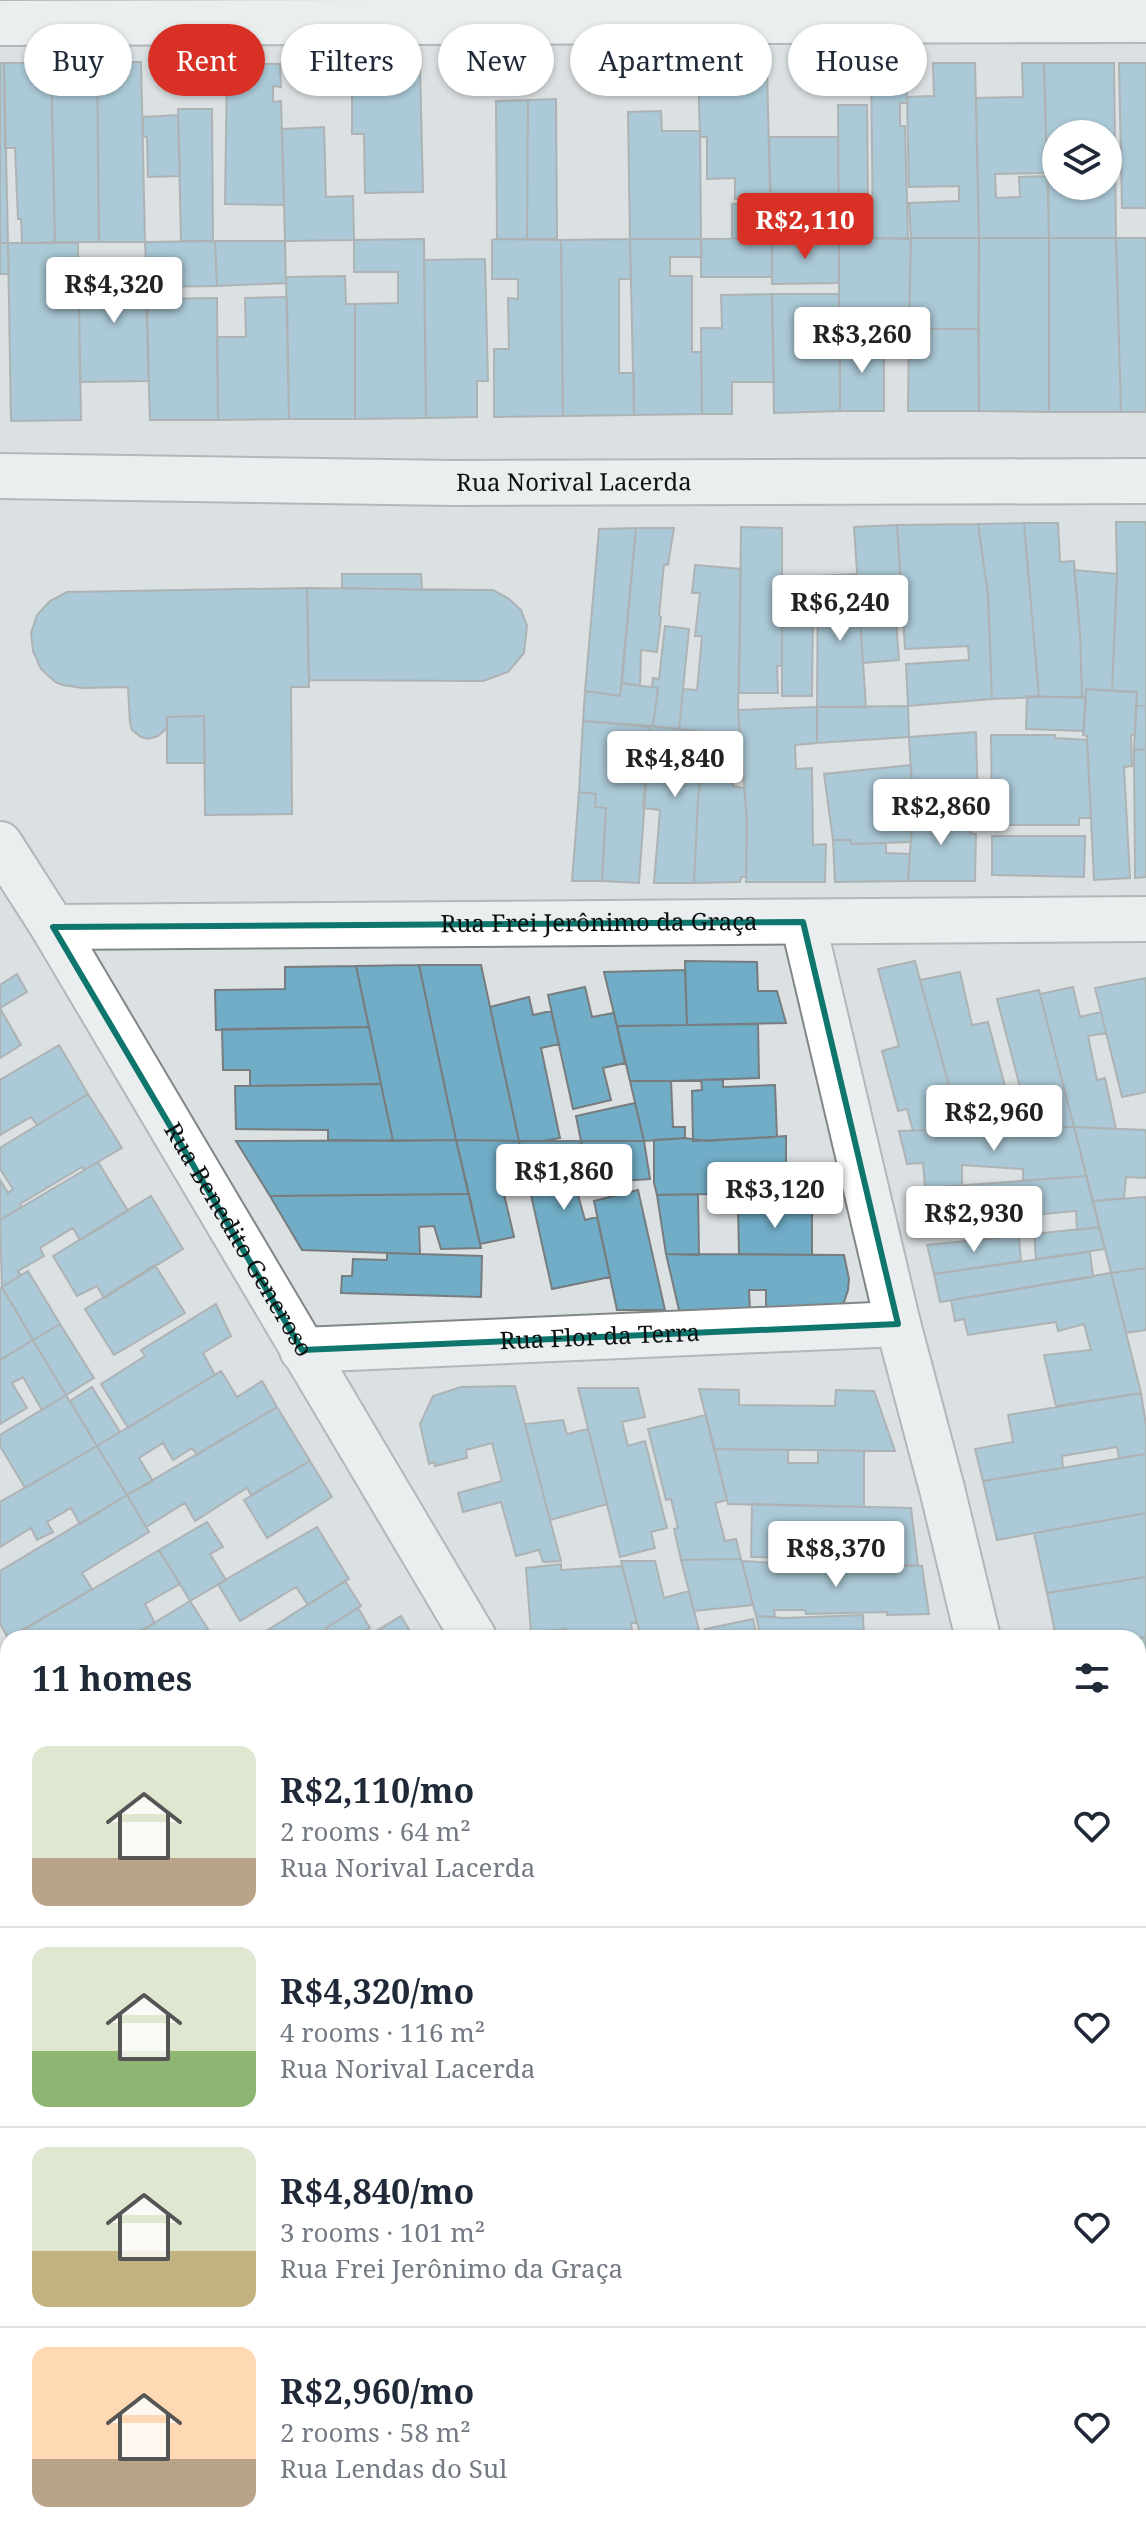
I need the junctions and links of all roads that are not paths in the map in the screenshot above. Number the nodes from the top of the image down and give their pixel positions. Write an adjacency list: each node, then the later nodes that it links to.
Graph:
1 (714, 0): 3 (street)
2 (1146, 20): 3 (street)
3 (647, 22): 4 (street)
4 (0, 23)
5 (0, 476): 6 (street, Rua Norival Lacerda)
6 (1146, 481)
7 (0, 844): 10 (street, Rua Benedito Generoso)
8 (1146, 919): 9 (street, Rua Frei Jerônimo da Graça)
9 (803, 922): 10 (street, Rua Frei Jerônimo da Graça); 11 (street)
10 (53, 927): 12 (street, Rua Benedito Generoso)
11 (898, 1324): 12 (street, Rua Flor da Terra); 14 (street)
12 (302, 1350): 13 (street, Rua Benedito Generoso)
13 (469, 1630)
14 (976, 1630)

